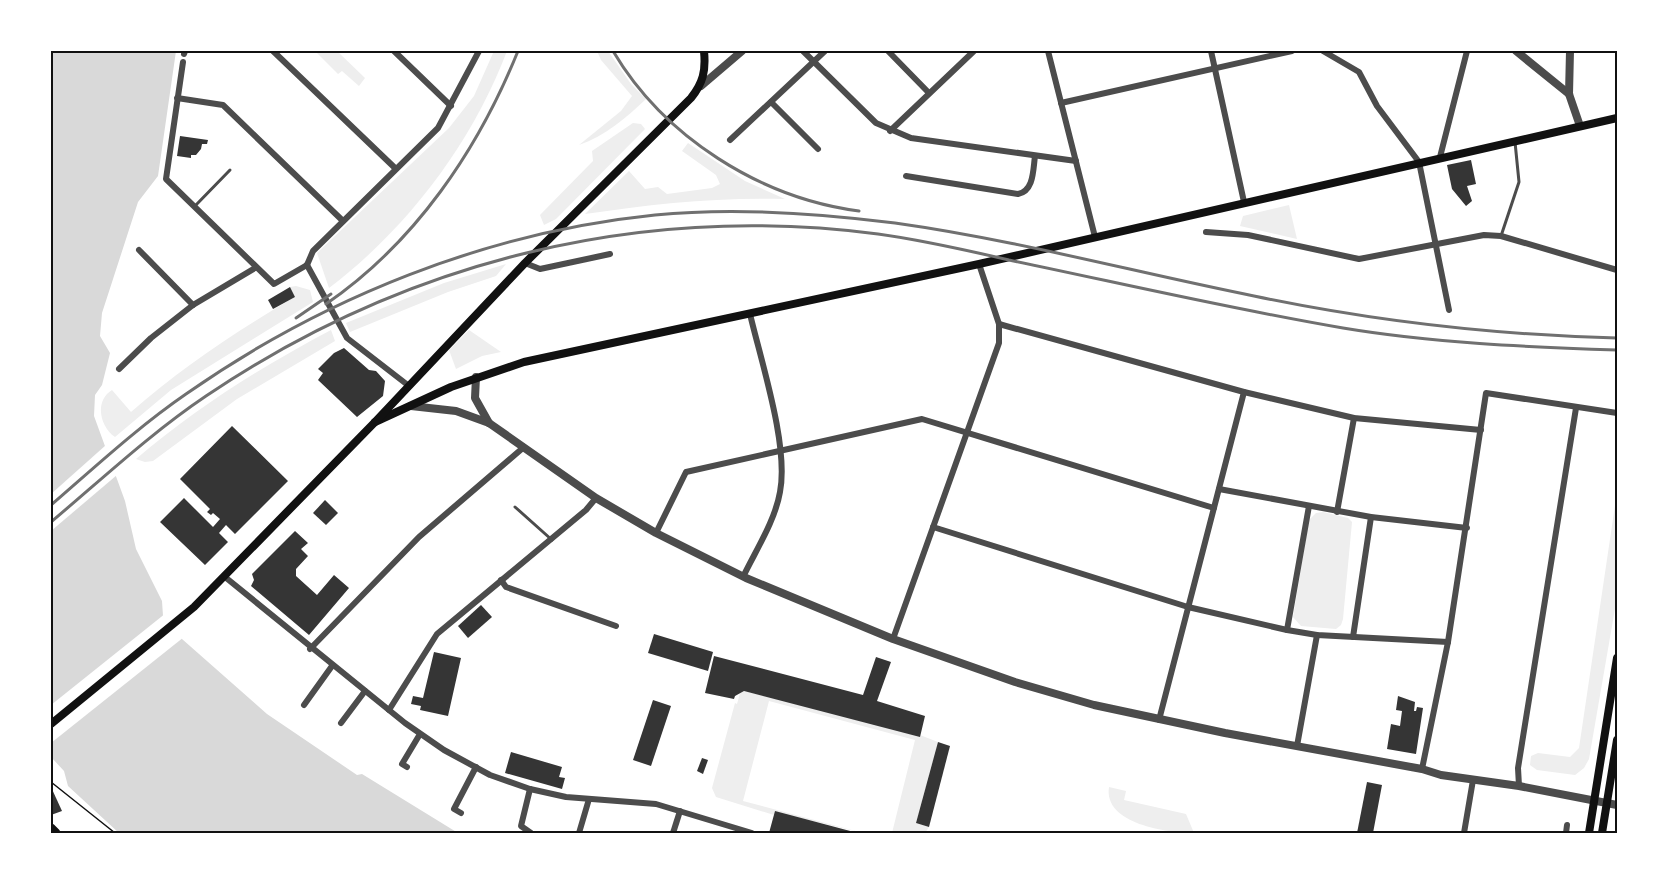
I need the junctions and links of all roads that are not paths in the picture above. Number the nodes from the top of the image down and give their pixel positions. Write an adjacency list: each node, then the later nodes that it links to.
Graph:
1 (273, 51): 37 (street)
2 (394, 51): 26 (street)
3 (479, 51): 26 (street)
4 (704, 51): 20 (main road)
5 (742, 51): 20 (street)
6 (804, 51): 18 (street)
7 (825, 51): 18 (street)
8 (888, 51): 21 (street)
9 (974, 51): 21 (street)
10 (1048, 51): 25 (street)
11 (1211, 51): 19 (street)
12 (1292, 51): 19 (street)
13 (1323, 51): 36 (street)
14 (1467, 51): 34 (street)
15 (1516, 51): 22 (street)
16 (1570, 51): 22 (street)
17 (183, 62): 23 (street)
18 (814, 62): 24 (street); 29 (street)
19 (1215, 69): 25 (street); 40 (street)
20 (700, 86): 49 (main road)
21 (929, 93): 29 (street)
22 (1569, 94): 28 (street)
23 (177, 98): 41 (street); 42 (street)
24 (771, 102): 30 (street); 32 (street)
25 (1061, 103): 35 (street)
26 (452, 106): 37 (street)
27 (1617, 118): 28 (main road)
28 (1580, 126): 31 (main road)
29 (890, 131): 33 (street)
30 (730, 140)
31 (1515, 140): 34 (main road); 44 (lane)
32 (818, 149)
33 (1035, 156): 35 (street); 39 (street)
34 (1440, 157): 36 (main road)
35 (1076, 161): 45 (street)
36 (1419, 162): 40 (main road); 46 (street)
37 (395, 168): 42 (street)
38 (230, 170): 41 (lane)
39 (906, 176)
40 (1244, 202): 45 (main road)
41 (194, 207): 52 (street)
42 (343, 221): 51 (street)
43 (1206, 232): 46 (street)
44 (1501, 236): 46 (street); 53 (street)
45 (1095, 237): 50 (main road)
46 (1436, 244): 55 (street)
47 (139, 250): 54 (street)
48 (610, 254): 49 (street)
49 (525, 263): 60 (main road)
50 (979, 264): 56 (main road); 57 (street)
51 (307, 265): 52 (street); 60 (street)
52 (255, 268): 54 (street)
53 (1617, 270)
54 (193, 305): 58 (street)
55 (1449, 310)
56 (750, 314): 59 (main road); 71 (street)
57 (999, 324): 61 (street); 69 (street)
58 (119, 369)
59 (476, 377): 62 (main road); 67 (street)
60 (409, 386): 62 (main road); 66 (main road)
61 (1244, 392): 65 (street); 72 (street)
62 (411, 406): 66 (main road); 67 (street)
63 (1576, 408): 64 (street); 68 (street); 109 (street)
64 (1617, 414)
65 (1354, 418): 68 (street); 77 (street)
66 (375, 422): 83 (main road)
67 (489, 423): 70 (street)
68 (1481, 430): 80 (street)
69 (967, 433): 71 (street); 76 (street); 79 (street)
70 (524, 447): 73 (street); 93 (street)
71 (781, 449): 81 (street); 84 (street)
72 (1219, 489): 74 (street); 76 (street)
73 (596, 498): 81 (street); 82 (street)
74 (1309, 506): 77 (street); 88 (street)
75 (515, 507): 82 (lane)
76 (1214, 508): 86 (street)
77 (1337, 512): 78 (street)
78 (1371, 517): 80 (street); 90 (street)
79 (933, 527): 86 (street); 91 (street)
80 (1467, 528): 92 (street)
81 (656, 533): 84 (street)
82 (552, 540): 85 (street)
83 (225, 577): 93 (street); 101 (main road)
84 (743, 577): 91 (street)
85 (501, 580): 87 (street); 98 (street)
86 (1188, 607): 88 (street); 99 (street)
87 (616, 626)
88 (1287, 630): 89 (street)
89 (1317, 635): 90 (street); 104 (street)
90 (1353, 637): 92 (street)
91 (893, 639): 99 (street)
92 (1448, 642): 107 (street)
93 (310, 649): 95 (street)
94 (1617, 658): 112 (main road)
95 (332, 666): 96 (street); 97 (street)
96 (365, 691): 98 (street); 100 (street)
97 (304, 705)
98 (389, 710): 102 (street)
99 (1159, 720): 104 (street)
100 (341, 723)
101 (51, 724)
102 (420, 734): 105 (street); 106 (street)
103 (1617, 740): 113 (main road)
104 (1297, 746): 107 (street)
105 (407, 767)
106 (476, 768): 110 (street); 116 (street)
107 (1422, 769): 108 (street)
108 (1473, 780): 109 (street); 123 (street)
109 (1519, 786): 112 (street)
110 (530, 789): 111 (street); 118 (street)
111 (589, 799): 115 (street); 120 (street)
112 (1592, 799): 113 (street); 124 (main road)
113 (1607, 803): 114 (street); 125 (main road)
114 (1617, 805)
115 (680, 811): 121 (street); 122 (street)
116 (461, 813)
117 (51, 828): 119 (main road)
118 (526, 832)
119 (56, 833)
120 (579, 833)
121 (673, 833)
122 (752, 833)
123 (1464, 833)
124 (1589, 833)
125 (1602, 833)

